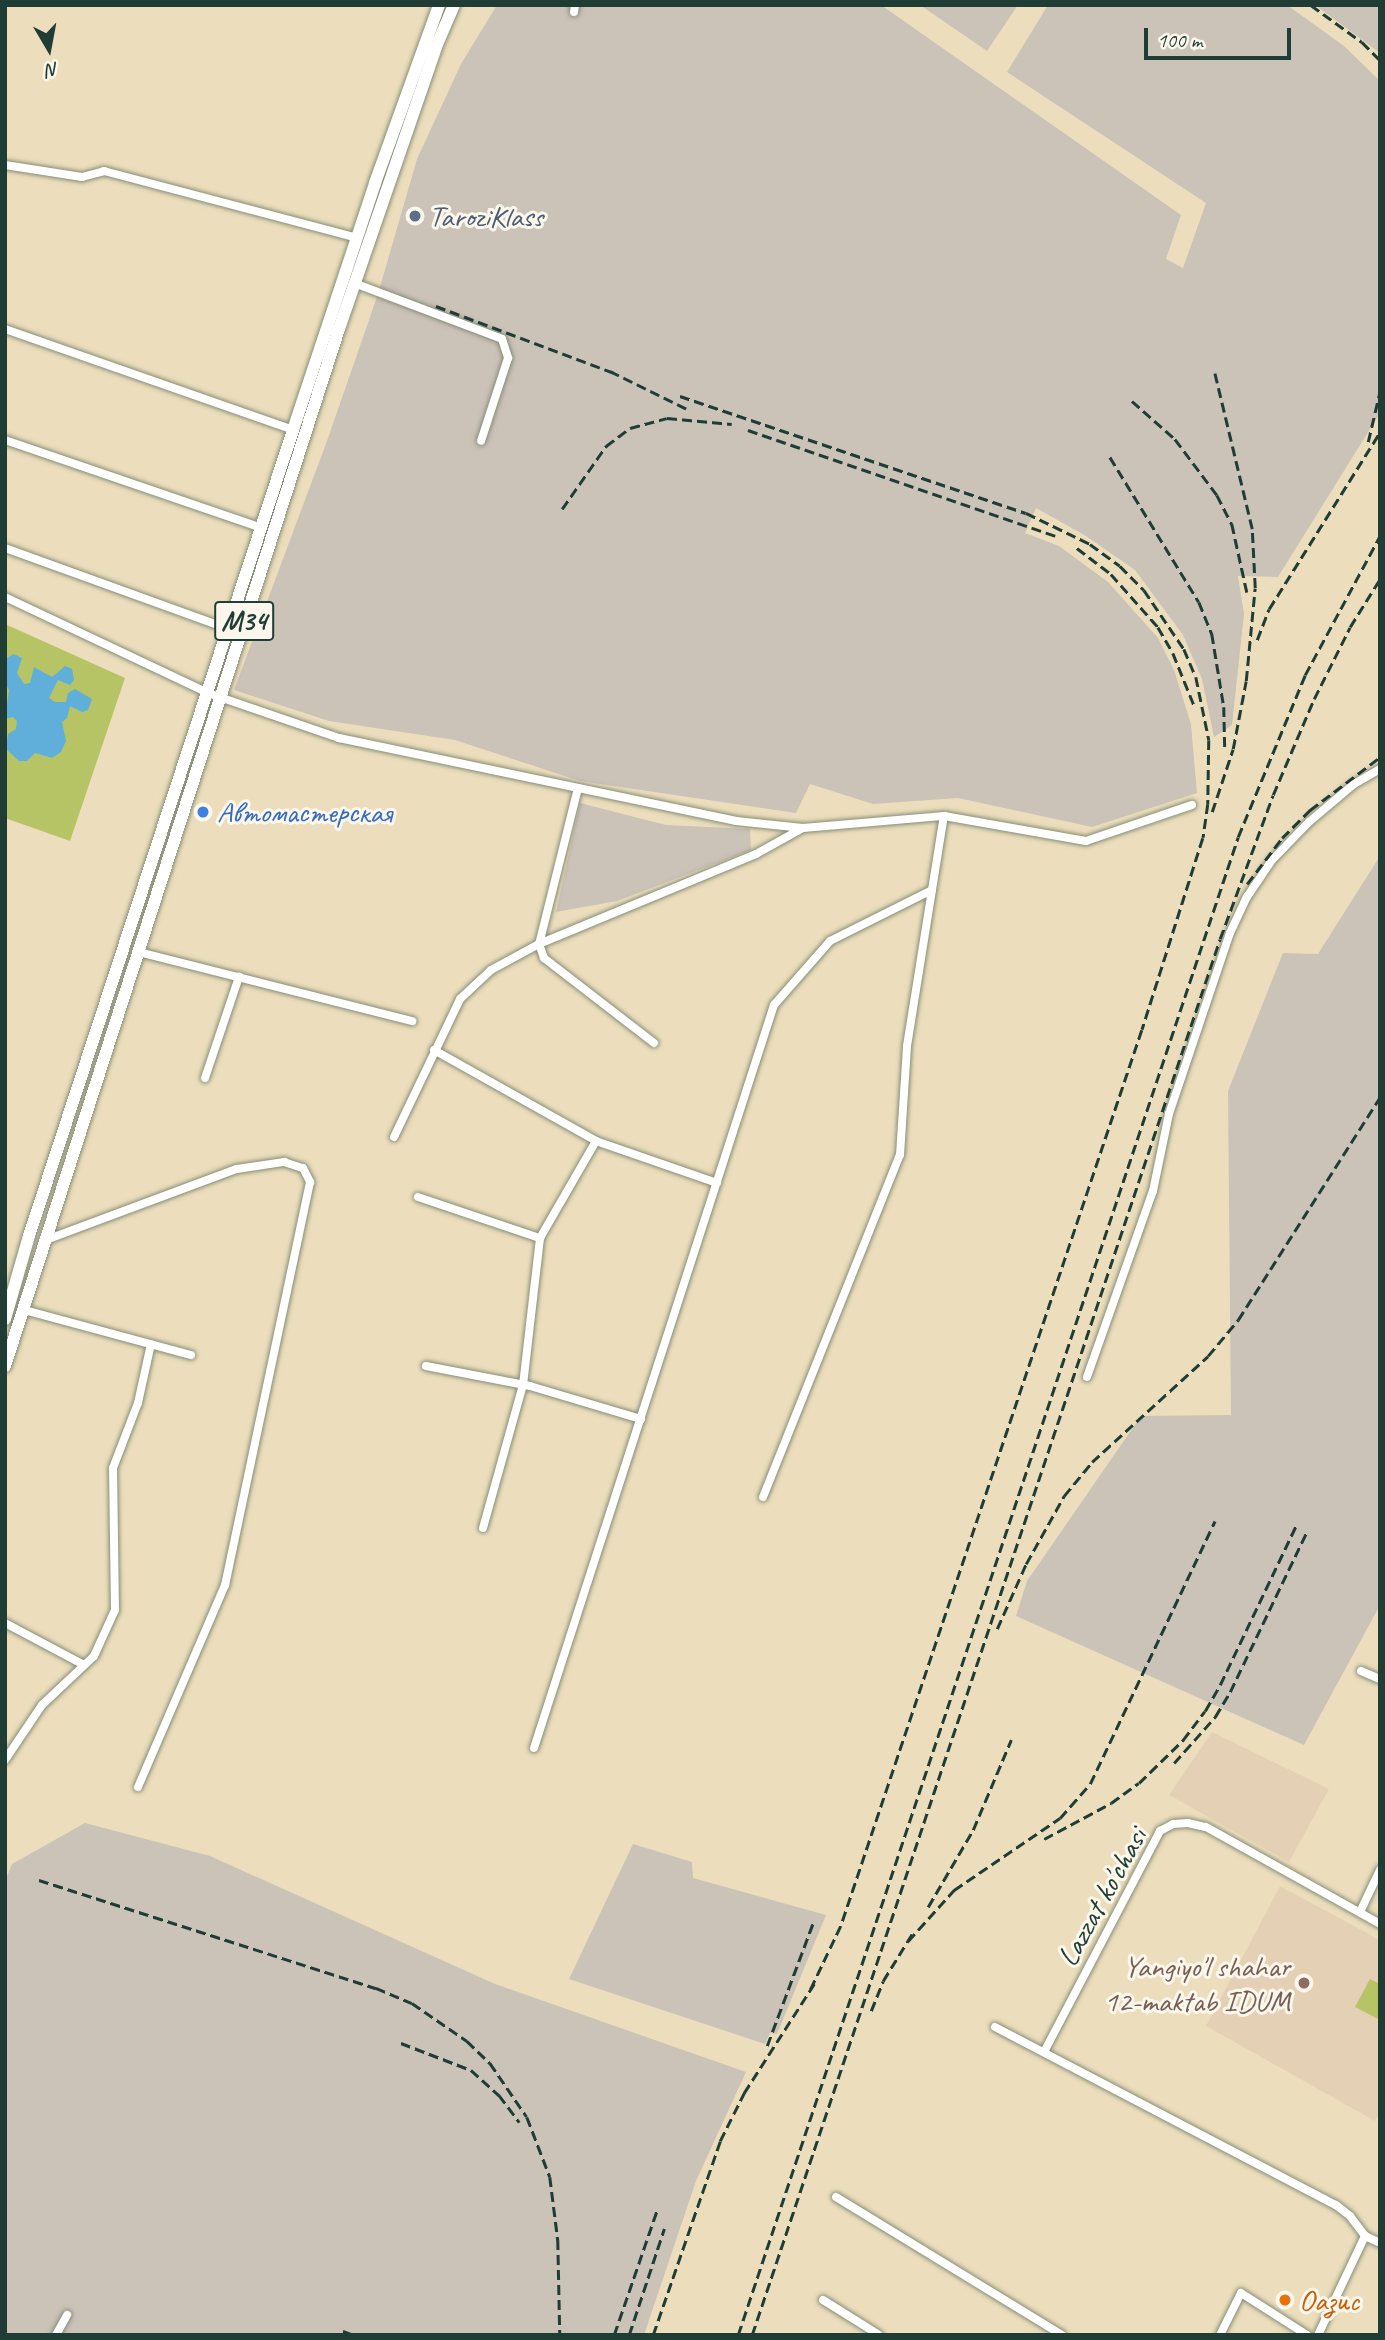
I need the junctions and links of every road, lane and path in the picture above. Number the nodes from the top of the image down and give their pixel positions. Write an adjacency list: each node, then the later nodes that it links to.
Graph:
1 (439, 5): 4 (main road, M34)
2 (454, 5): 5 (main road, M34)
3 (5, 165): 4 (street)
4 (357, 238): 7 (main road, M34)
5 (354, 283): 9 (street); 15 (main road, M34)
6 (5, 329): 7 (street)
7 (293, 430): 10 (main road, M34)
8 (5, 440): 10 (street)
9 (481, 441)
10 (262, 528): 13 (main road, M34)
11 (5, 548): 13 (street)
12 (5, 597): 14 (street)
13 (229, 629): 14 (main road, M34)
14 (208, 693): 15 (street); 36 (main road, M34)
15 (221, 698): 17 (street); 23 (main road, M34)
16 (1380, 769): 41 (street)
17 (578, 788): 20 (street); 22 (street)
18 (1192, 805): 19 (street)
19 (944, 816): 20 (street); 21 (street)
20 (803, 828): 22 (street)
21 (932, 890): 31 (street); 44 (street)
22 (539, 944): 26 (street); 27 (street)
23 (139, 952): 24 (street); 34 (main road, M34)
24 (239, 977): 25 (street); 28 (street)
25 (412, 1021)
26 (654, 1043)
27 (434, 1050): 29 (street); 30 (street)
28 (205, 1078)
29 (394, 1137)
30 (596, 1142): 31 (street); 33 (street)
31 (717, 1183): 43 (street)
32 (418, 1197): 33 (street)
33 (540, 1238): 42 (street)
34 (44, 1241): 35 (main road, M34); 52 (street)
35 (24, 1310): 37 (street); 39 (main road, M34)
36 (5, 1319)
37 (151, 1344): 38 (street); 47 (street)
38 (191, 1355)
39 (5, 1366)
40 (426, 1366): 42 (street)
41 (1087, 1377)
42 (523, 1385): 43 (street); 45 (street)
43 (641, 1419): 50 (street)
44 (763, 1497)
45 (483, 1528)
46 (5, 1623): 47 (street)
47 (84, 1665): 51 (street)
48 (1361, 1671): 49 (street)
49 (1380, 1679)
50 (534, 1748)
51 (5, 1760)
52 (138, 1787)
53 (1380, 1870): 54 (street)
54 (1360, 1912): 55 (street, Lazzat ko'chasi); 57 (street, Lazzat ko'chasi)
55 (1380, 1923)
56 (995, 2027): 57 (street)
57 (1044, 2052): 59 (street)
58 (836, 2197): 65 (street)
59 (1365, 2236): 60 (street); 68 (street)
60 (1380, 2243)
61 (823, 2301): 64 (street)
62 (67, 2315): 63 (street)
63 (56, 2335)
64 (879, 2335)
65 (1062, 2335)
66 (1220, 2335): 67 (street)
67 (1307, 2335)
68 (1318, 2335)

